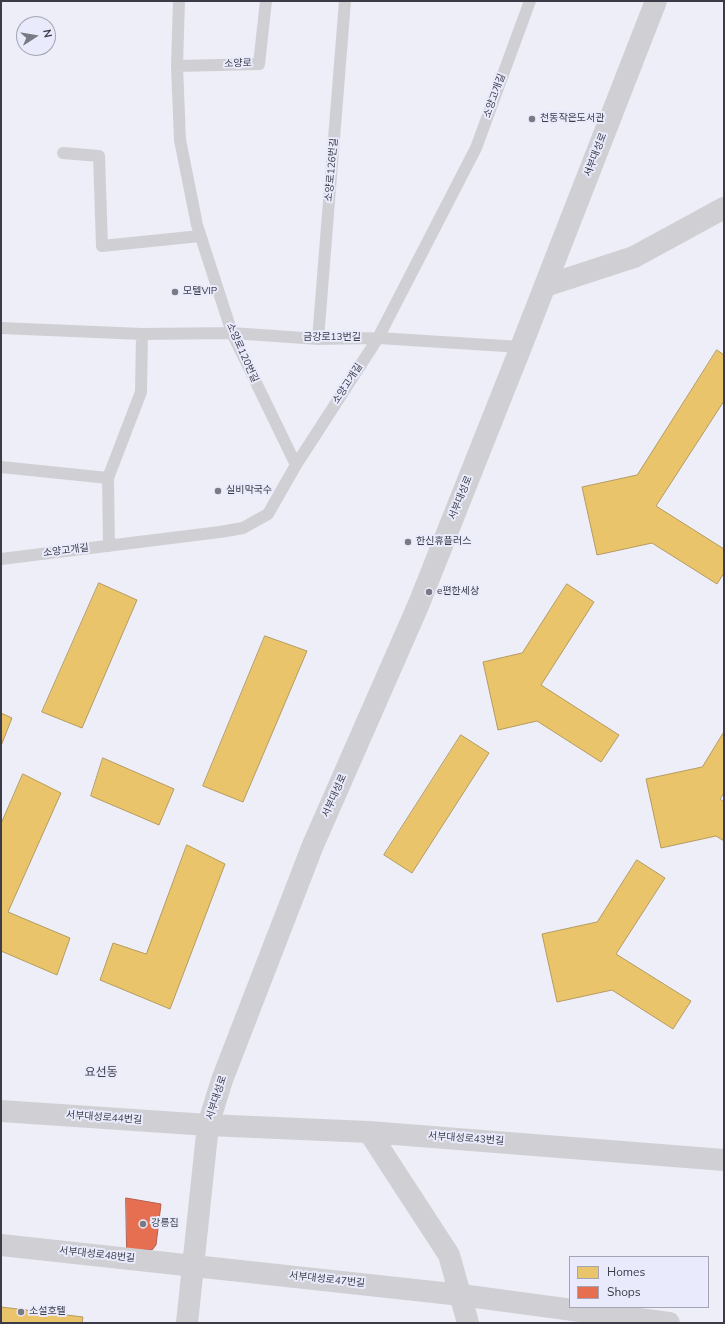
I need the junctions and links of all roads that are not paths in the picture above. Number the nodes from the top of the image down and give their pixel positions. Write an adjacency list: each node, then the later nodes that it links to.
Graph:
1 (179, 1): 6 (lane, 소양로120번길)
2 (266, 1): 6 (lane, 소양로)
3 (345, 1): 15 (lane, 소양로126번길)
4 (530, 1): 14 (lane, 소양고개길)
5 (656, 1): 10 (street, 서부대성로)
6 (177, 66): 9 (lane, 소양로120번길)
7 (63, 153): 9 (lane)
8 (724, 208): 10 (street)
9 (200, 236): 13 (lane, 소양로120번길)
10 (545, 286): 16 (street, 서부대성로)
11 (1, 328): 12 (lane, 금강로13번길)
12 (142, 334): 13 (lane, 금강로13번길); 19 (lane)
13 (232, 334): 15 (lane, 금강로13번길); 17 (lane, 소양로120번길)
14 (378, 338): 15 (lane, 금강로13번길); 16 (lane, 금강로13번길); 17 (lane, 소양고개길)
15 (318, 340)
16 (521, 347): 23 (street, 서부대성로)
17 (296, 465): 20 (lane, 소양고개길)
18 (1, 467): 19 (lane)
19 (108, 478): 20 (lane)
20 (109, 546): 21 (lane, 소양고개길)
21 (1, 559)
22 (1, 1111): 23 (street, 서부대성로44번길)
23 (208, 1125): 24 (street, 서부대성로43번길); 27 (street, 서부대성로)
24 (369, 1132): 25 (street, 서부대성로43번길); 28 (street)
25 (724, 1160)
26 (1, 1245): 27 (street, 서부대성로48번길)
27 (194, 1265): 28 (street, 서부대성로47번길); 29 (street, 서부대성로)
28 (461, 1295): 30 (street); 31 (street, 서부대성로47번길)
29 (187, 1323)
30 (468, 1323)
31 (669, 1323)

